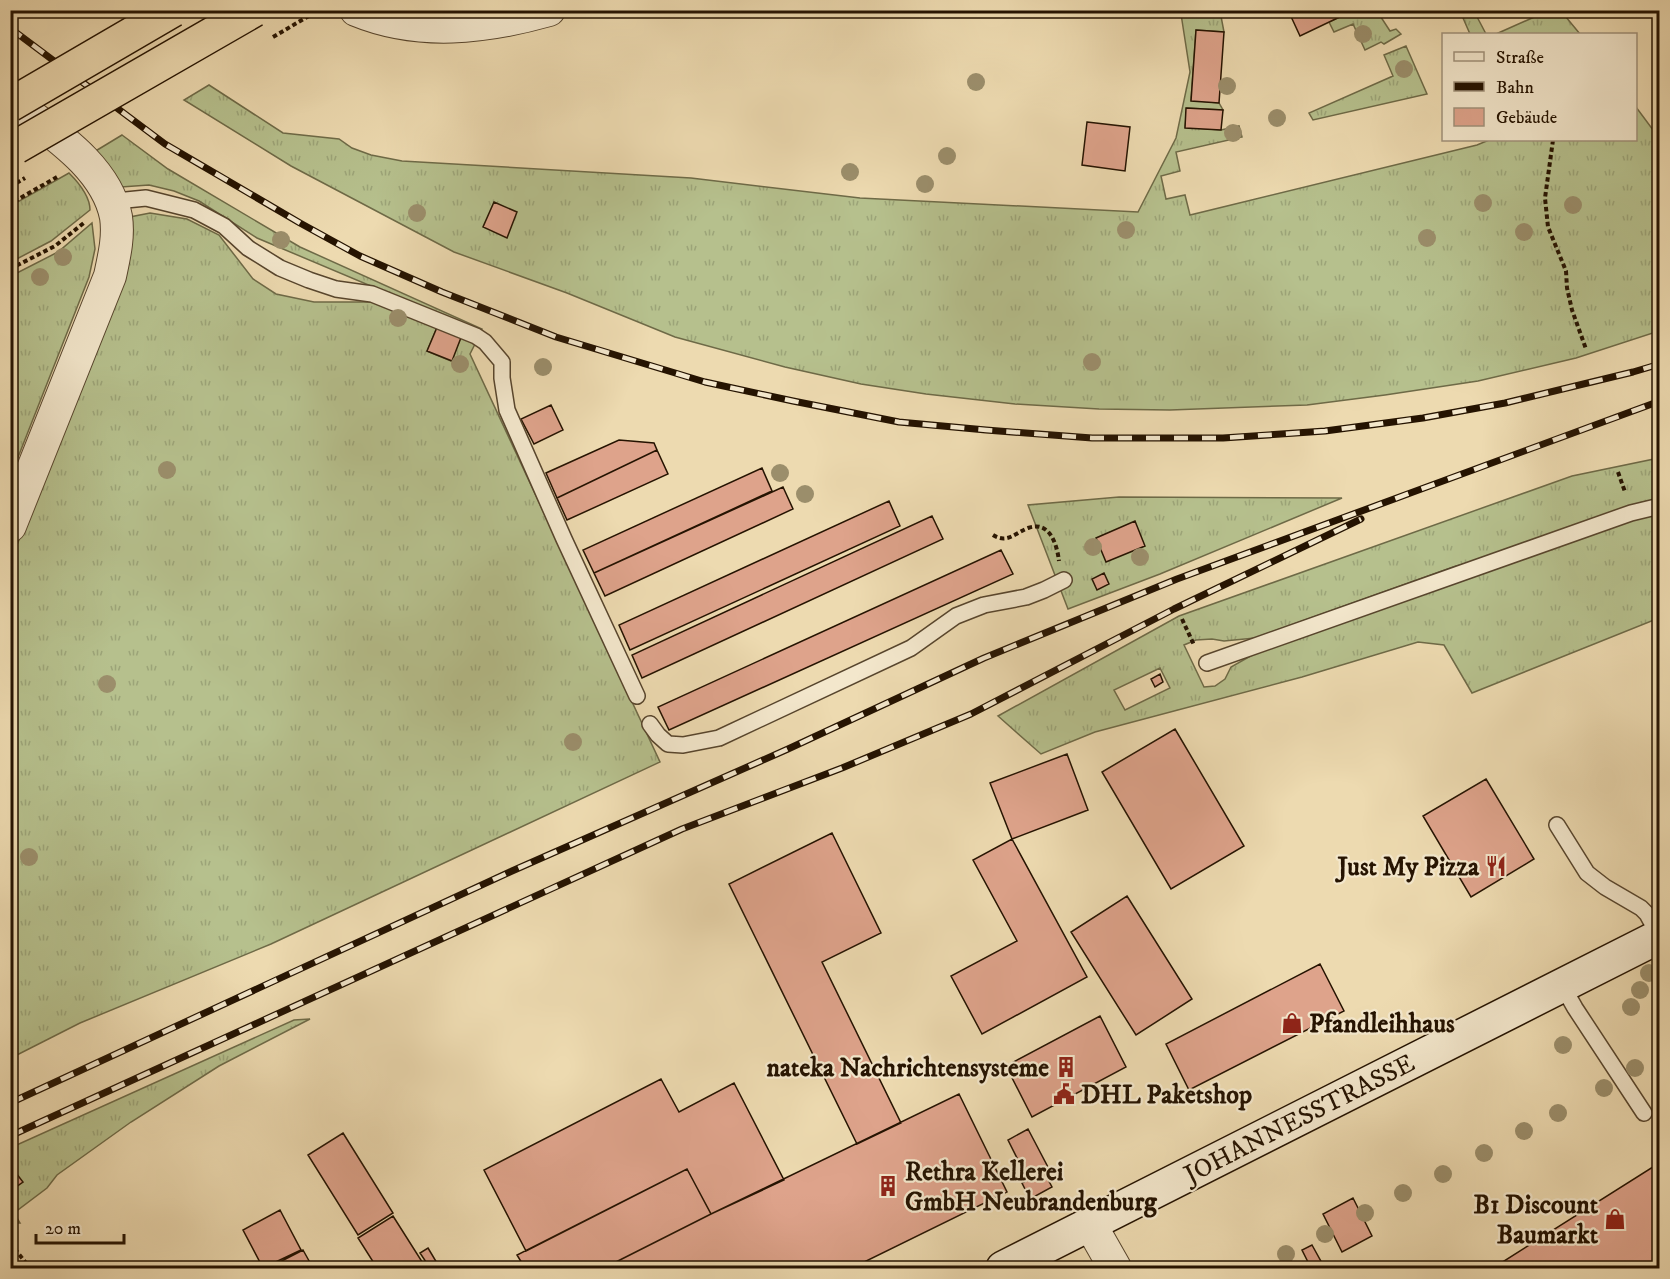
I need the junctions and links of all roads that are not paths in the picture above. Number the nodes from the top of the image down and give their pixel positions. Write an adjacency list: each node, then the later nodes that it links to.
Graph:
1 (174, 10): 6 (main road, bridge)
2 (254, 10): 7 (main road, bridge)
3 (356, 10): 4 (street)
4 (549, 10)
5 (10, 100): 8 (street)
6 (10, 105)
7 (16, 147)
8 (113, 205): 10 (street); 13 (lane)
9 (1659, 506): 12 (lane)
10 (10, 526)
11 (1064, 579): 14 (lane)
12 (1207, 663)
13 (637, 696)
14 (650, 724)
15 (1557, 825): 16 (lane)
16 (1659, 936): 17 (main road, JOHANNESSTRASSE)
17 (1562, 985): 18 (lane); 19 (main road, JOHANNESSTRASSE)
18 (1644, 1113)
19 (1090, 1224): 20 (main road, JOHANNESSTRASSE); 21 (street)
20 (1003, 1269)
21 (1115, 1269)

